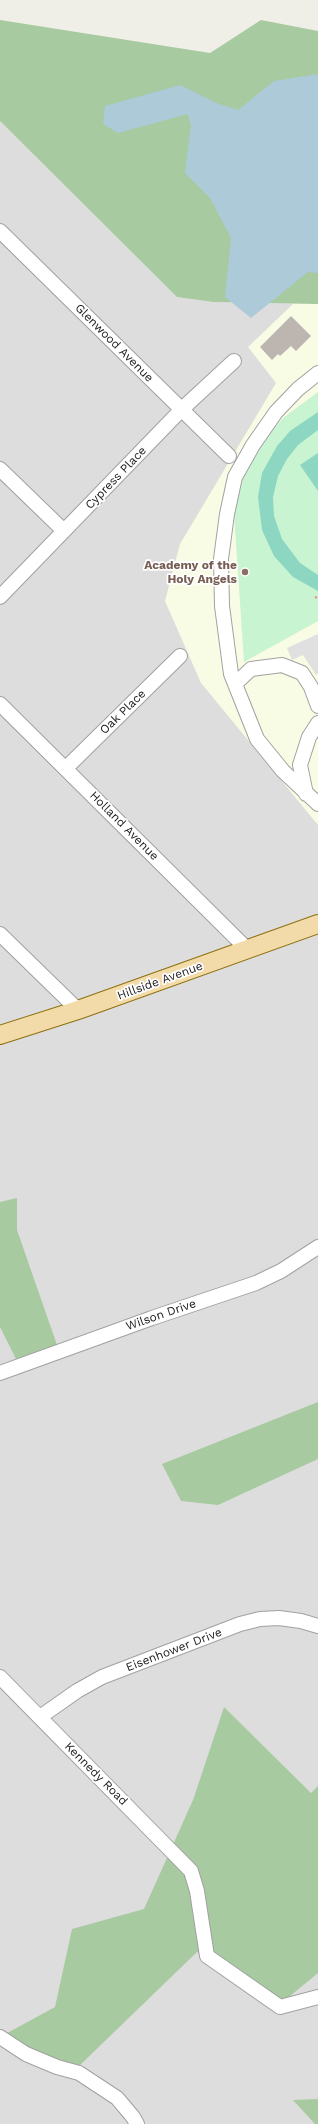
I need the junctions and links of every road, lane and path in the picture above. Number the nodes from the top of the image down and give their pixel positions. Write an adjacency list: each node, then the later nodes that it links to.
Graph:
1 (0, 230): 4 (street, Glenwood Avenue)
2 (234, 361): 4 (street, Cypress Place)
3 (318, 373): 10 (street)
4 (182, 409): 5 (street, Glenwood Avenue); 7 (street, Cypress Place)
5 (229, 456)
6 (0, 468): 7 (street)
7 (64, 531): 8 (street, Cypress Place)
8 (0, 598)
9 (180, 656): 14 (street, Oak Place)
10 (235, 684): 12 (street); 15 (street)
11 (0, 704): 14 (street, Holland Avenue)
12 (318, 706)
13 (318, 723): 15 (street)
14 (66, 768): 19 (street, Holland Avenue)
15 (306, 794): 16 (street)
16 (318, 804)
17 (318, 924): 19 (main road, Hillside Avenue)
18 (0, 934): 20 (street)
19 (248, 950): 20 (main road, Hillside Avenue)
20 (78, 1010): 21 (main road, Hillside Avenue)
21 (0, 1035)
22 (318, 1247): 23 (street, Wilson Drive)
23 (0, 1373)
24 (318, 1626): 26 (street, Eisenhower Drive)
25 (0, 1676): 26 (street, Kennedy Road)
26 (40, 1717): 27 (street, Kennedy Road)
27 (318, 1997)
28 (0, 2037): 29 (street)
29 (137, 2124)

